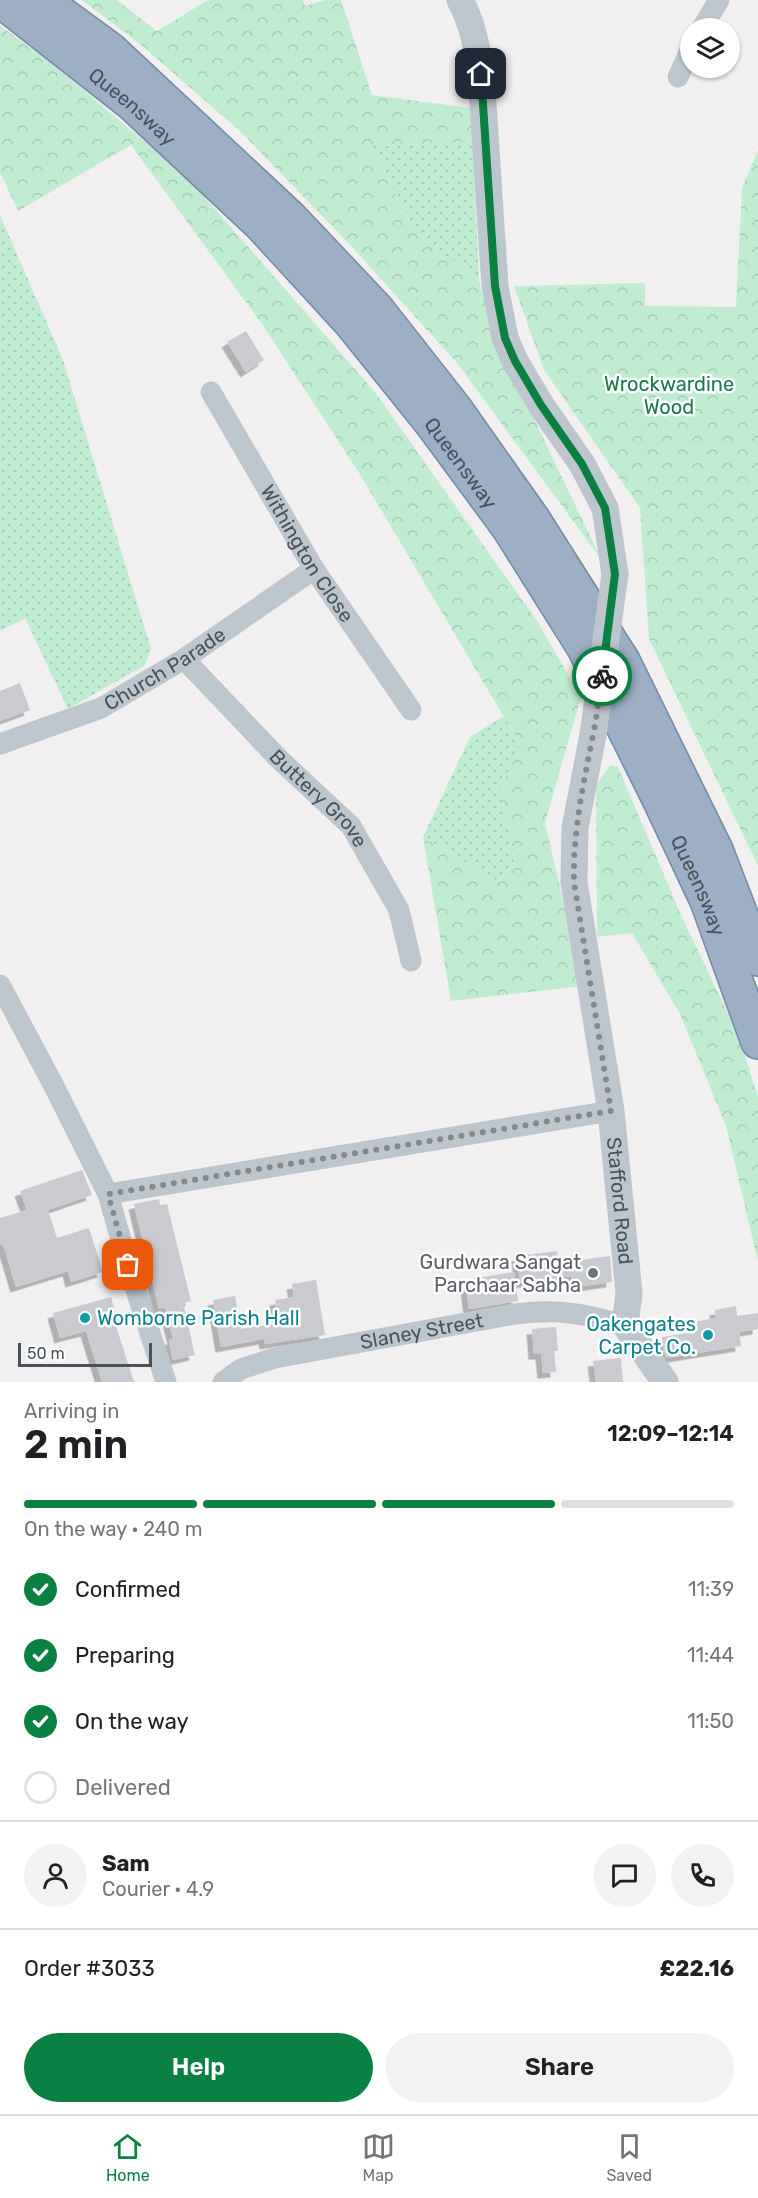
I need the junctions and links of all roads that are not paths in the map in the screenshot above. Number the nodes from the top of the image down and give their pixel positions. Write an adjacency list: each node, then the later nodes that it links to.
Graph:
1 (0, 0): 14 (highway, Queensway)
2 (43, 0): 11 (highway, Queensway)
3 (460, 0): 15 (street, Stafford Road, bridge)
4 (719, 0): 5 (street)
5 (708, 18)
6 (211, 392): 7 (street, Withington Close)
7 (314, 569): 8 (street, Church Parade); 9 (street, Withington Close)
8 (184, 660): 10 (street, Church Parade); 12 (street, Buttery Grove)
9 (411, 710)
10 (0, 744)
11 (758, 959)
12 (411, 961)
13 (0, 985): 16 (street)
14 (758, 1042)
15 (611, 1111): 16 (street); 17 (street, Stafford Road)
16 (108, 1194): 18 (street)
17 (625, 1325): 20 (street, Slaney Street); 21 (street)
18 (164, 1376): 19 (street)
19 (181, 1382)
20 (223, 1382)
21 (665, 1382)

